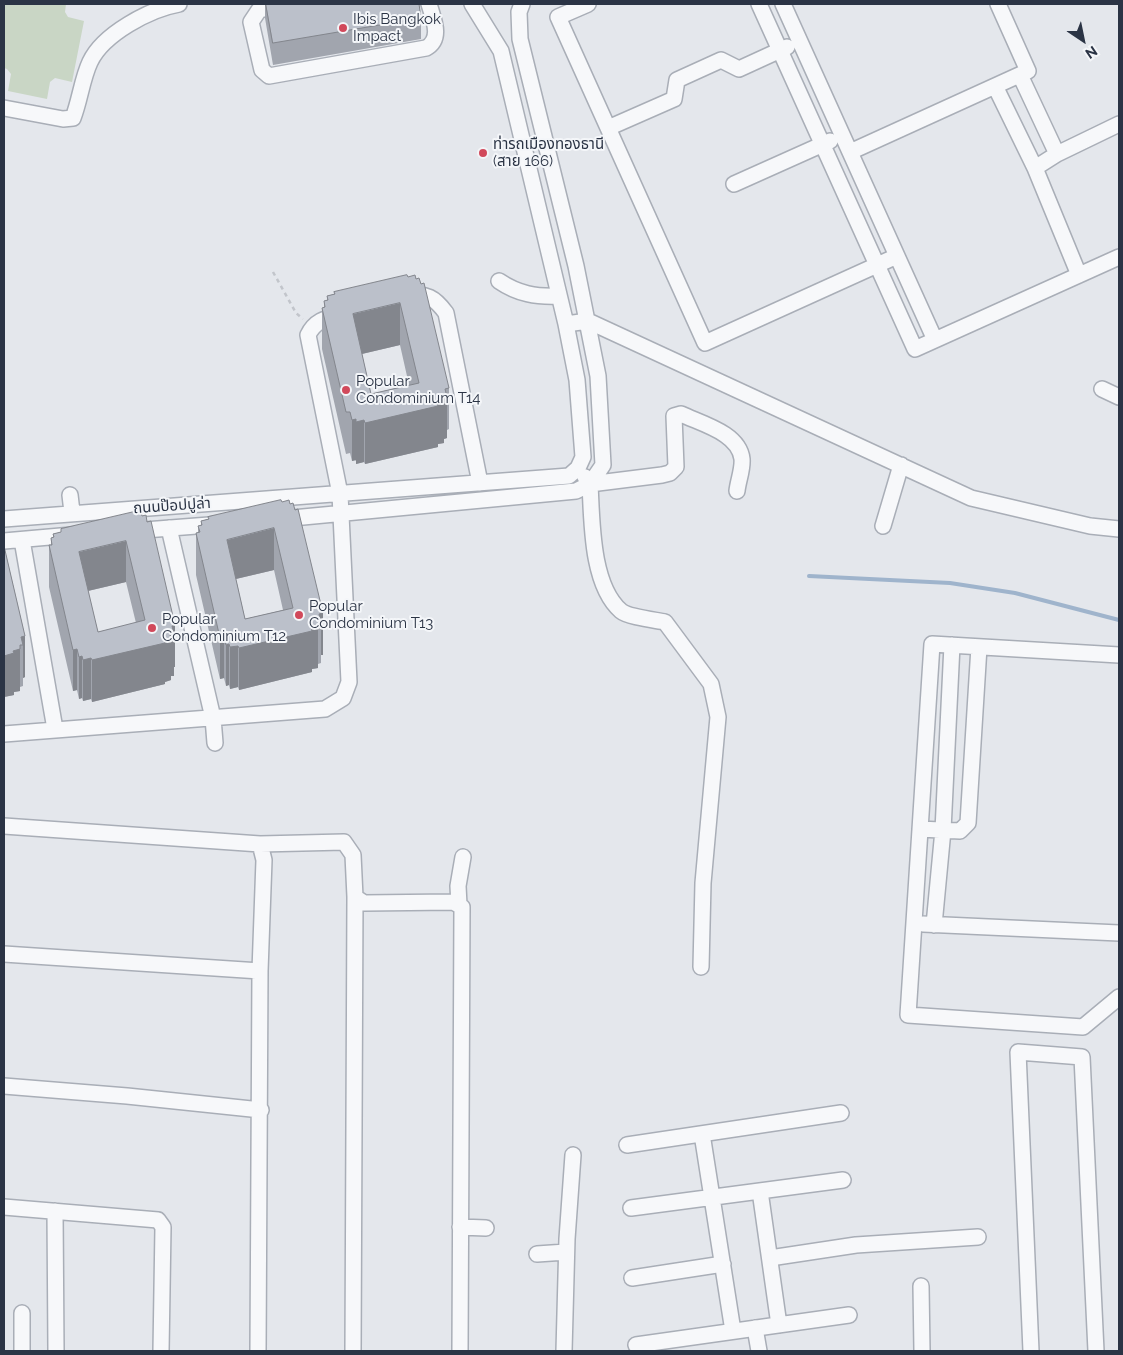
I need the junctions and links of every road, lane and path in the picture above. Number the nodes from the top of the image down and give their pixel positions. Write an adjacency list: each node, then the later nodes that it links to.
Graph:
1 (179, 4): 15 (street)
2 (292, 4): 10 (street)
3 (429, 4): 10 (street)
4 (472, 4): 21 (street)
5 (522, 4): 20 (street)
6 (588, 4): 17 (street)
7 (759, 4): 12 (street)
8 (783, 4): 11 (street)
9 (998, 4): 13 (street)
10 (258, 7)
11 (800, 42): 12 (street); 18 (street)
12 (780, 51): 17 (street); 19 (street)
13 (1020, 75): 14 (street); 23 (street)
14 (995, 86): 22 (street); 24 (street)
15 (4, 108)
16 (1119, 124): 23 (street)
17 (608, 128): 28 (street)
18 (843, 135): 19 (street); 22 (street)
19 (822, 144): 25 (street); 28 (street)
20 (545, 145): 21 (street); 35 (street)
21 (522, 151): 32 (street)
22 (850, 152): 26 (street)
23 (1057, 154): 24 (street)
24 (1035, 168): 30 (street)
25 (734, 184)
26 (897, 256): 28 (street); 38 (street)
27 (1119, 257): 30 (street)
28 (877, 265): 38 (street)
29 (273, 272): 37 (path)
30 (1079, 275): 38 (street)
31 (499, 281): 32 (street)
32 (559, 296): 36 (street)
33 (397, 300): 43 (street)
34 (360, 309): 37 (street)
35 (588, 321): 36 (street); 41 (street); 44 (street)
36 (566, 324): 42 (street)
37 (312, 327): 46 (street)
38 (935, 340)
39 (1102, 389): 40 (street)
40 (1119, 397)
41 (901, 465): 53 (street); 55 (street)
42 (578, 468): 43 (street, ถนนป๊อปปูล่า); 44 (street)
43 (480, 483): 46 (street, ถนนป๊อปปูล่า)
44 (590, 484): 45 (street); 49 (street); 81 (street)
45 (736, 491)
46 (340, 494): 48 (street, ถนนป๊อปปูล่า); 49 (street)
47 (70, 495): 48 (street)
48 (72, 512): 50 (street, ถนนป๊อปปูล่า)
49 (342, 514): 51 (street); 63 (street)
50 (5, 515)
51 (265, 520)
52 (236, 522): 54 (street, ถนนป๊อปปูล่า)
53 (883, 526)
54 (169, 528): 56 (street, ถนนป๊อปปูล่า); 63 (street)
55 (1119, 529)
56 (120, 532)
57 (91, 534): 58 (street)
58 (22, 540): 59 (street); 64 (street)
59 (4, 541)
60 (952, 645): 61 (street); 66 (street); 67 (street)
61 (979, 646): 62 (street); 68 (street)
62 (1119, 655)
63 (213, 718): 64 (street); 69 (street)
64 (55, 729): 65 (street)
65 (4, 734)
66 (926, 738): 67 (street); 71 (street)
67 (948, 738): 68 (street); 72 (street)
68 (973, 741): 72 (street)
69 (215, 743)
70 (4, 826): 73 (street)
71 (920, 829): 72 (street); 77 (street)
72 (944, 830): 78 (street)
73 (260, 844): 75 (street); 82 (street)
74 (463, 857): 76 (street)
75 (355, 897): 76 (street); 115 (street)
76 (459, 905): 96 (street)
77 (914, 924): 78 (street); 83 (street)
78 (934, 925): 79 (street)
79 (1119, 933)
80 (4, 954): 82 (street)
81 (700, 967)
82 (260, 971): 85 (street)
83 (1119, 997)
84 (4, 1086): 85 (street)
85 (261, 1110): 114 (street)
86 (841, 1113): 87 (street)
87 (702, 1134): 88 (street); 92 (street)
88 (627, 1145)
89 (573, 1155): 99 (street)
90 (843, 1180): 91 (street)
91 (760, 1191): 92 (street); 101 (street)
92 (712, 1197): 94 (street); 102 (street)
93 (4, 1207): 95 (street)
94 (631, 1208)
95 (55, 1211): 112 (street); 113 (street)
96 (460, 1227): 97 (street); 116 (street)
97 (486, 1228)
98 (978, 1237): 101 (street)
99 (566, 1252): 100 (street); 117 (street)
100 (537, 1254)
101 (770, 1258): 107 (street)
102 (723, 1264): 103 (street); 109 (street)
103 (632, 1278)
104 (921, 1286): 119 (street)
105 (22, 1313): 111 (street)
106 (849, 1314): 107 (street)
107 (779, 1325): 108 (street)
108 (755, 1328): 109 (street); 118 (street)
109 (733, 1331): 110 (street)
110 (636, 1345)
111 (22, 1351)
112 (56, 1351)
113 (161, 1351)
114 (258, 1351)
115 (353, 1351)
116 (460, 1351)
117 (564, 1351)
118 (759, 1351)
119 (922, 1351)
120 (1031, 1351): 121 (street)
121 (1096, 1351)

